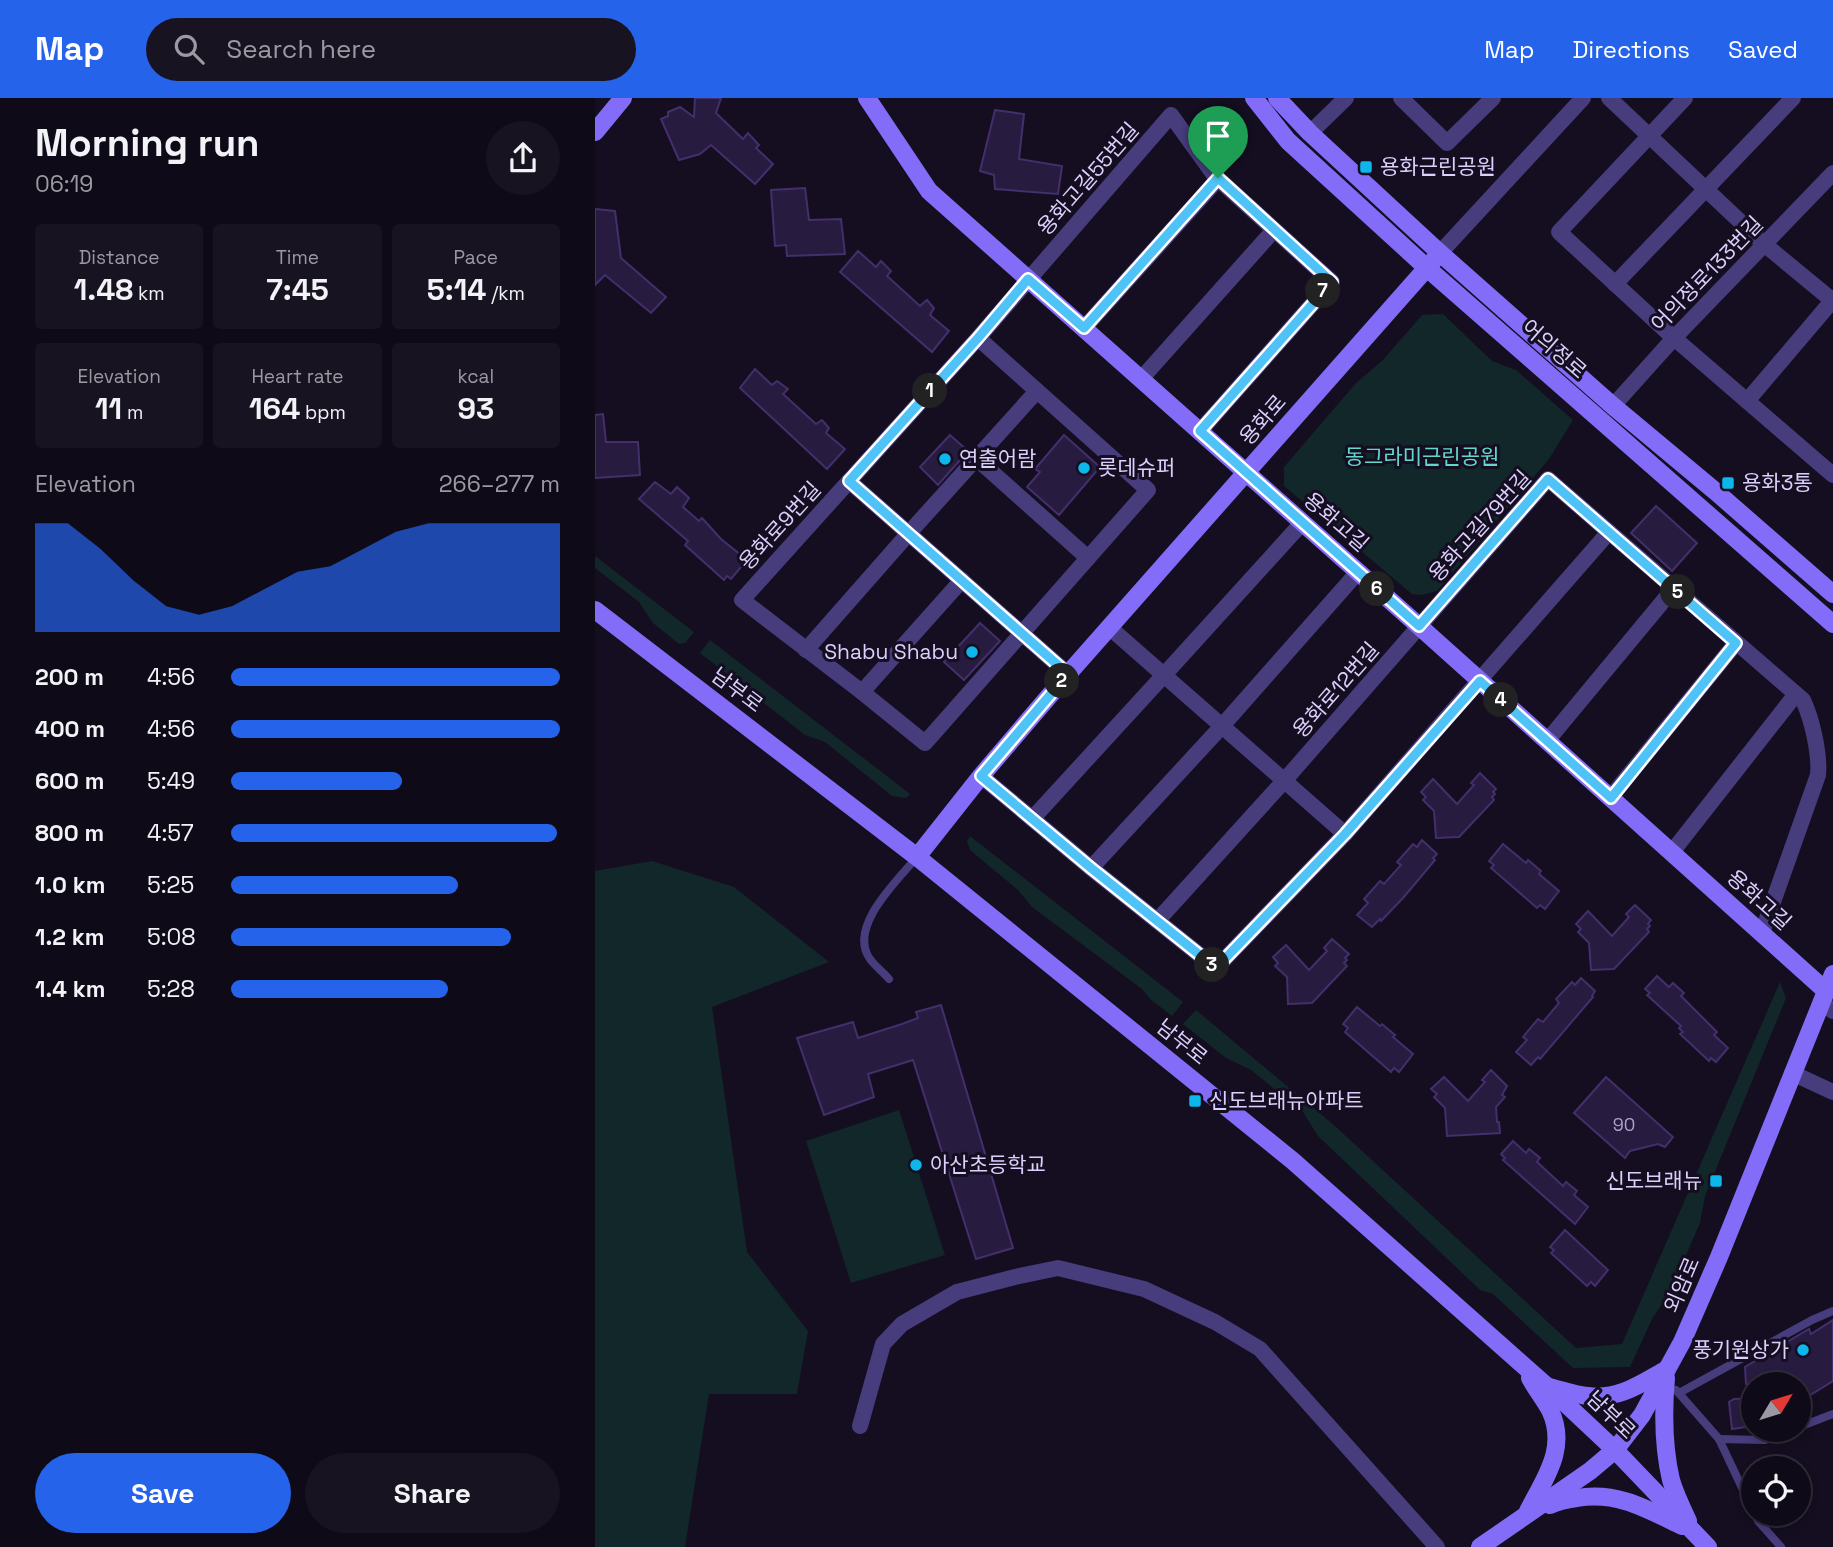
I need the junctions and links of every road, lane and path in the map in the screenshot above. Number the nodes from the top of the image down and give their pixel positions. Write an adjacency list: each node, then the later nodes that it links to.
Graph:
1 (624, 98): 12 (street)
2 (867, 98): 22 (street, 용화고길)
3 (1254, 98): 21 (street, 어의정로)
4 (1277, 98): 13 (street, 어의정로)
5 (1346, 98): 13 (street)
6 (1401, 98): 7 (street)
7 (1493, 98)
8 (1583, 98): 20 (street, 용화로)
9 (1609, 98): 14 (street)
10 (1685, 98): 14 (street)
11 (1793, 98): 17 (street)
12 (595, 132)
13 (1310, 134): 20 (street, 어의정로)
14 (1649, 135): 17 (street); 23 (street)
15 (1833, 173): 19 (street, 어의정로133번길)
16 (1218, 178): 18 (street, 용화고길55번길); 22 (street, 용화고길55번길); 25 (street)
17 (1707, 189): 19 (street); 23 (street)
18 (1275, 230): 28 (street); 32 (street, 용화고길55번길)
19 (1764, 244): 24 (street); 27 (street, 어의정로133번길)
20 (1440, 253): 21 (street, 용화로); 31 (street, 어의정로)
21 (1427, 268): 35 (street, 용화로); 46 (street, 어의정로)
22 (1028, 279): 25 (street, 용화고길); 26 (street, 용화로9번길)
23 (1615, 284): 27 (street)
24 (1833, 301): 30 (street)
25 (1084, 328): 28 (street, 용화고길)
26 (978, 338): 29 (street, 용화로9번길); 36 (street, 용화로9번길)
27 (1674, 338): 30 (street); 31 (street, 어의정로133번길)
28 (1141, 379): 32 (street, 용화고길)
29 (1037, 391): 33 (street); 40 (street, 용화로9번길)
30 (1747, 401): 34 (street)
31 (1613, 406): 44 (street, 어의정로)
32 (1200, 431): 35 (street, 용화고길)
33 (976, 458): 39 (street); 40 (street)
34 (1831, 467)
35 (1246, 473): 37 (street, 용화고길); 48 (street, 용화로)
36 (849, 481): 39 (street, 용화로9번길); 51 (street, 용화로9번길)
37 (1302, 523): 41 (street, 용화고길); 53 (street)
38 (1609, 532): 43 (street, 용화고길79번길); 47 (street, 용화고길79번길); 54 (street)
39 (909, 533): 42 (street, 용화로9번길); 51 (street)
40 (1088, 558): 49 (street, 용화로9번길)
41 (1358, 572): 47 (street, 용화고길); 57 (street)
42 (962, 580): 49 (street, 용화로9번길); 55 (street)
43 (1674, 588): 50 (street, 용화고길79번길); 58 (street)
44 (1833, 594)
45 (595, 610): 65 (street, 남부로)
46 (1833, 624)
47 (1419, 626): 54 (street, 용화고길); 60 (street, 용화로12번길)
48 (1109, 627): 52 (street, 용화로); 53 (street)
49 (1022, 632): 52 (street, 용화로9번길); 55 (street, 용화로9번길)
50 (1736, 643): 56 (street, 용화고길79번길); 61 (street)
51 (806, 650): 55 (street, 용화로9번길)
52 (1068, 674): 59 (street, 용화로)
53 (1164, 675): 57 (street); 62 (street)
54 (1480, 681): 58 (street, 용화고길); 63 (street)
55 (862, 692)
56 (1796, 694): 64 (street); 68 (street, 용화고길79번길)
57 (1222, 726): 60 (street); 66 (street)
58 (1546, 741): 61 (street, 용화고길)
59 (981, 776): 62 (street); 65 (street, 용화로)
60 (1284, 781): 63 (street); 67 (street, 용화로12번길)
61 (1611, 798): 64 (street, 용화고길)
62 (1032, 819): 66 (street)
63 (1345, 834): 67 (street)
64 (1672, 852): 68 (street, 용화고길)
65 (917, 857): 69 (lane); 74 (street, 남부로)
66 (1091, 868): 67 (street)
67 (1157, 920)
68 (1762, 933): 70 (street, 용화고길)
69 (889, 979)
70 (1828, 994): 71 (street, 외암로)
71 (1792, 1073): 72 (street); 75 (street, 외암로)
72 (1833, 1091)
73 (1833, 1311): 77 (lane)
74 (1521, 1363): 76 (street, 남부로); 85 (street)
75 (1667, 1374): 76 (street); 77 (lane); 83 (street, 외암로); 87 (street)
76 (1547, 1386): 83 (street, 남부로)
77 (1679, 1393): 81 (lane)
78 (1833, 1413): 79 (lane)
79 (1811, 1422)
80 (860, 1426): 88 (street)
81 (1719, 1439): 82 (lane); 84 (lane)
82 (1741, 1439)
83 (1615, 1450): 85 (street, 외암로); 87 (street, 남부로)
84 (1741, 1486)
85 (1524, 1517): 87 (street); 89 (street, 외암로)
86 (1762, 1526): 91 (lane)
87 (1692, 1530): 90 (street, 남부로)
88 (1437, 1547)
89 (1480, 1547)
90 (1708, 1547)
91 (1781, 1547)

